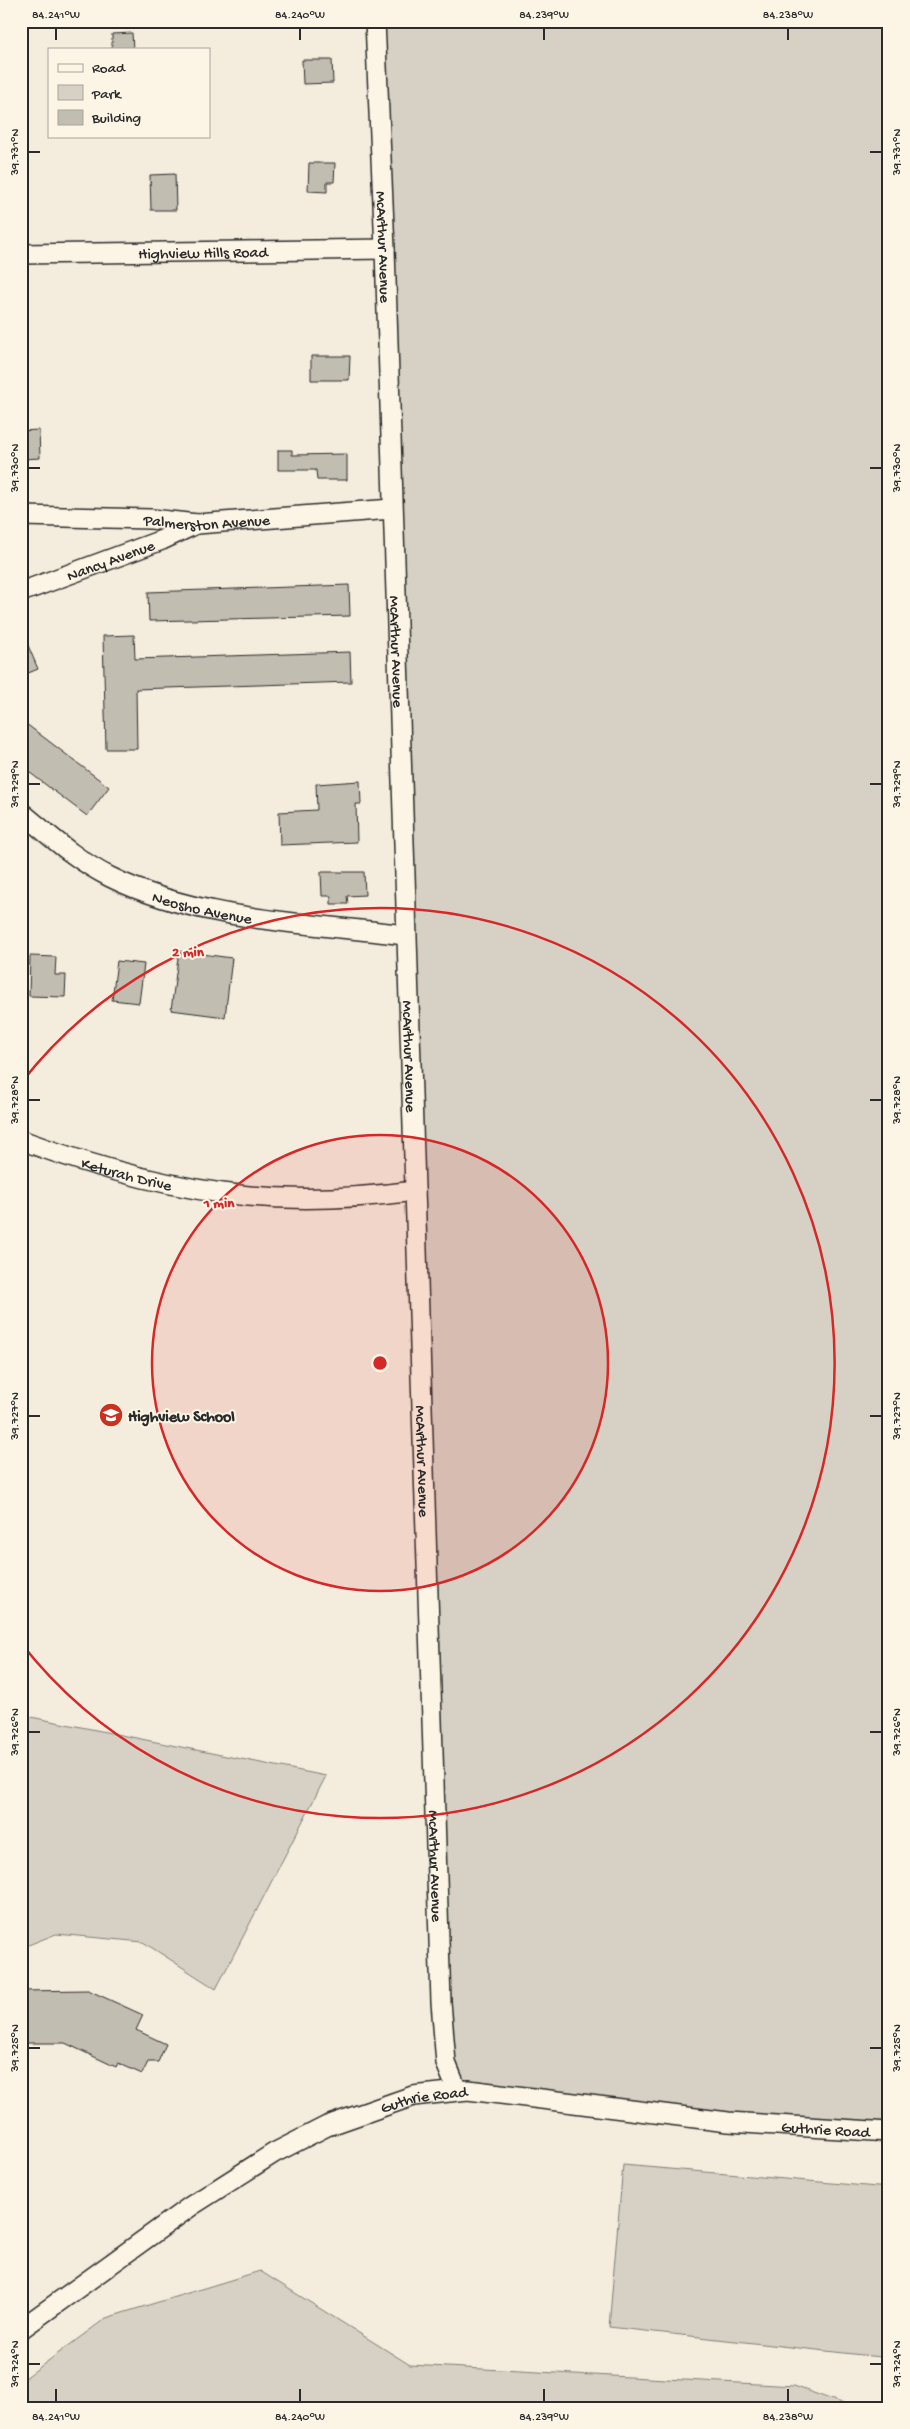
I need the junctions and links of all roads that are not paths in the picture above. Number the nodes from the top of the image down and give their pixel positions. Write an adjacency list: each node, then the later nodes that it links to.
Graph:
1 (376, 21): 2 (street, McArthur Avenue)
2 (385, 249): 3 (street, Highview Hills Road); 4 (street, McArthur Avenue)
3 (21, 254)
4 (392, 510): 6 (street, Palmerston Avenue); 9 (street, McArthur Avenue)
5 (21, 516): 6 (street, Palmerston Avenue)
6 (197, 524): 7 (street, Nancy Avenue)
7 (21, 592)
8 (21, 812): 9 (street, Neosho Avenue)
9 (406, 935): 11 (street, McArthur Avenue)
10 (21, 1140): 11 (street, Keturah Drive)
11 (415, 1191): 12 (street, McArthur Avenue)
12 (457, 2090): 13 (street, Guthrie Road); 14 (street, Guthrie Road)
13 (889, 2132)
14 (21, 2328)

